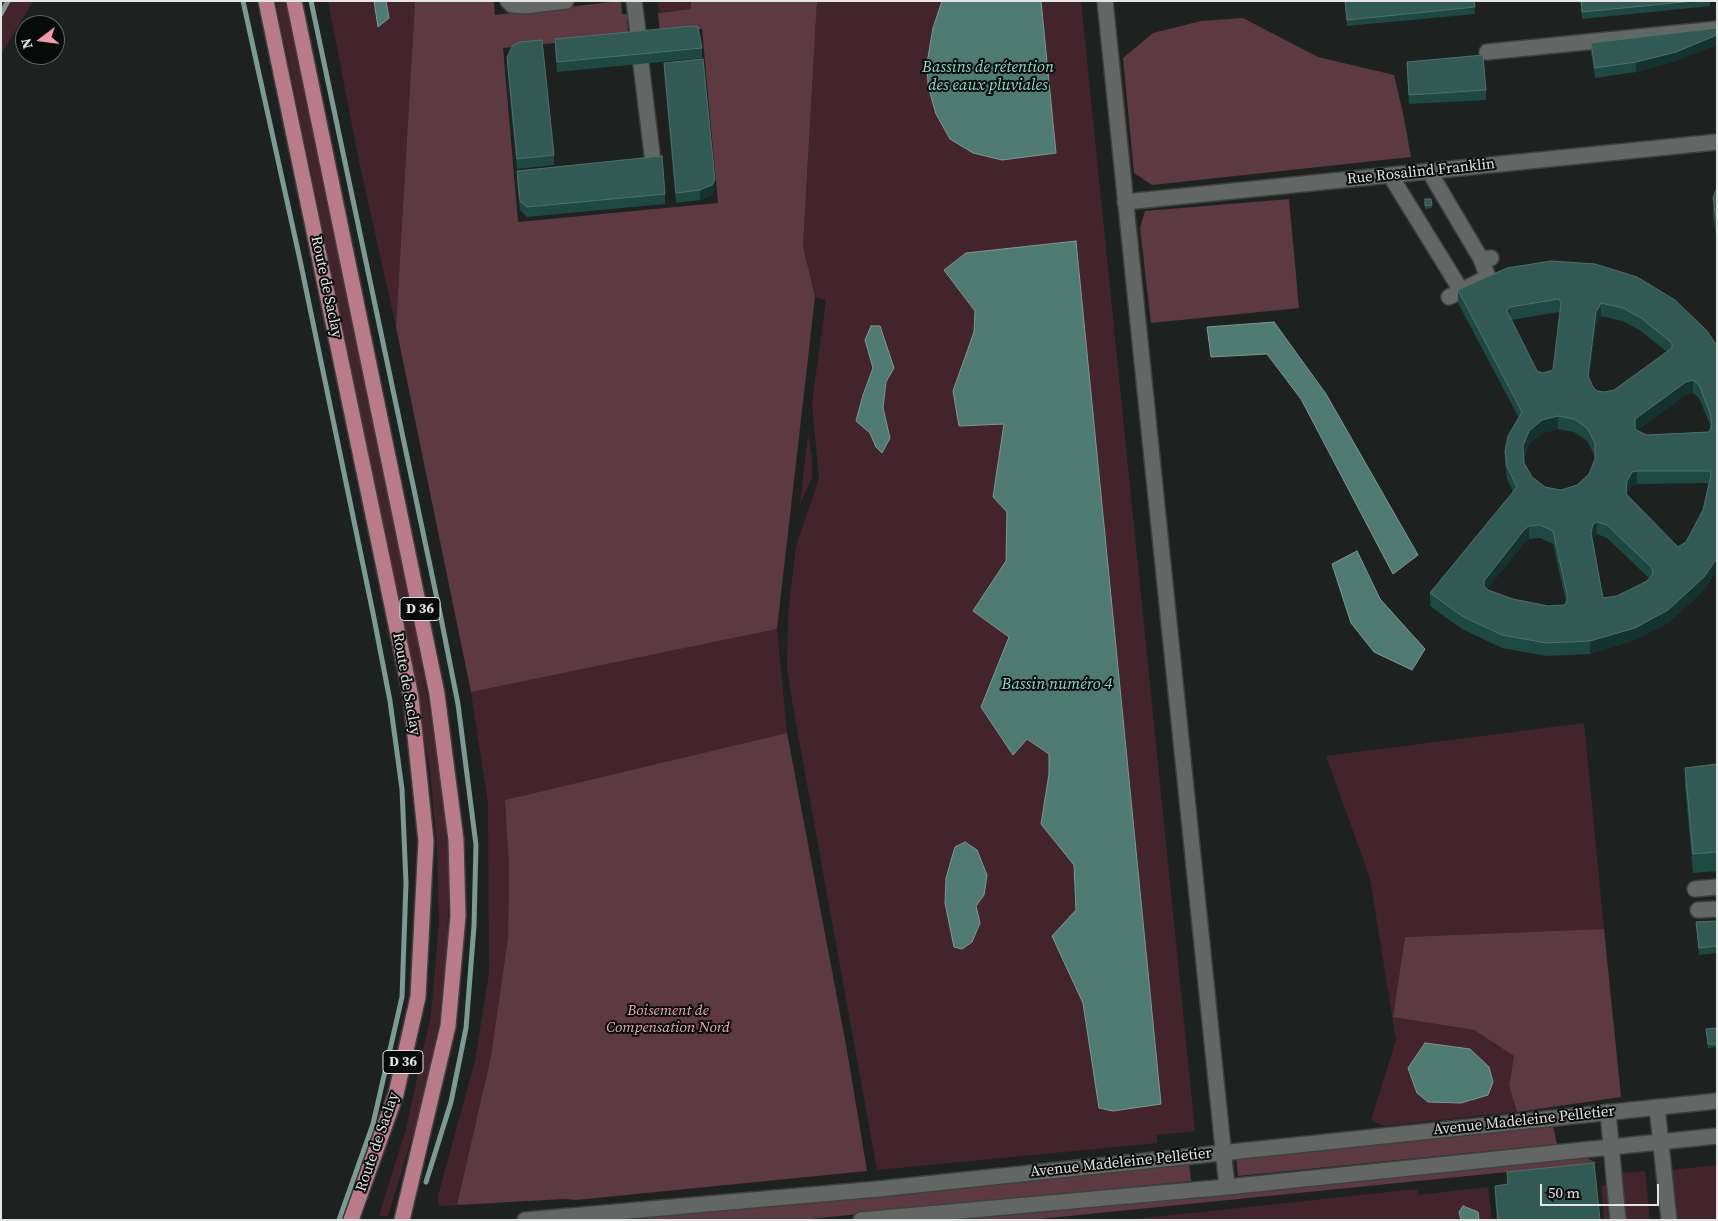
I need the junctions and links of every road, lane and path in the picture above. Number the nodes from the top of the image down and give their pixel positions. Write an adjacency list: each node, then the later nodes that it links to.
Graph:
1 (266, 1): 28 (main road, Route de Saclay / D 36)
2 (294, 1): 29 (main road, Route de Saclay / D 36)
3 (508, 1): 4 (street)
4 (566, 1)
5 (634, 1): 8 (street)
6 (1105, 1): 15 (street)
7 (1717, 29): 9 (street)
8 (638, 40)
9 (1487, 52)
10 (641, 64): 12 (street)
11 (1717, 142): 13 (street, Rue Rosalind Franklin)
12 (652, 154)
13 (1429, 171): 14 (street, Rue Rosalind Franklin); 14 (street)
14 (1390, 175): 15 (street, Rue Rosalind Franklin)
15 (1125, 202): 26 (street)
16 (1717, 887): 17 (street)
17 (1695, 889)
18 (1717, 908): 19 (street)
19 (1698, 910)
20 (1717, 1101): 21 (street, Avenue Madeleine Pelletier)
21 (1653, 1107): 22 (street, Avenue Madeleine Pelletier); 24 (street)
22 (1608, 1112): 25 (street); 26 (street, Avenue Madeleine Pelletier)
23 (1717, 1136): 24 (street)
24 (1658, 1142): 25 (street); 33 (street); 34 (street)
25 (1611, 1148): 27 (street); 32 (street)
26 (1224, 1153): 27 (street); 30 (street, Avenue Madeleine Pelletier)
27 (1227, 1187): 31 (street)
28 (351, 1220)
29 (402, 1220)
30 (525, 1220)
31 (861, 1220)
32 (1618, 1220)
33 (1659, 1220)
34 (1669, 1220)

